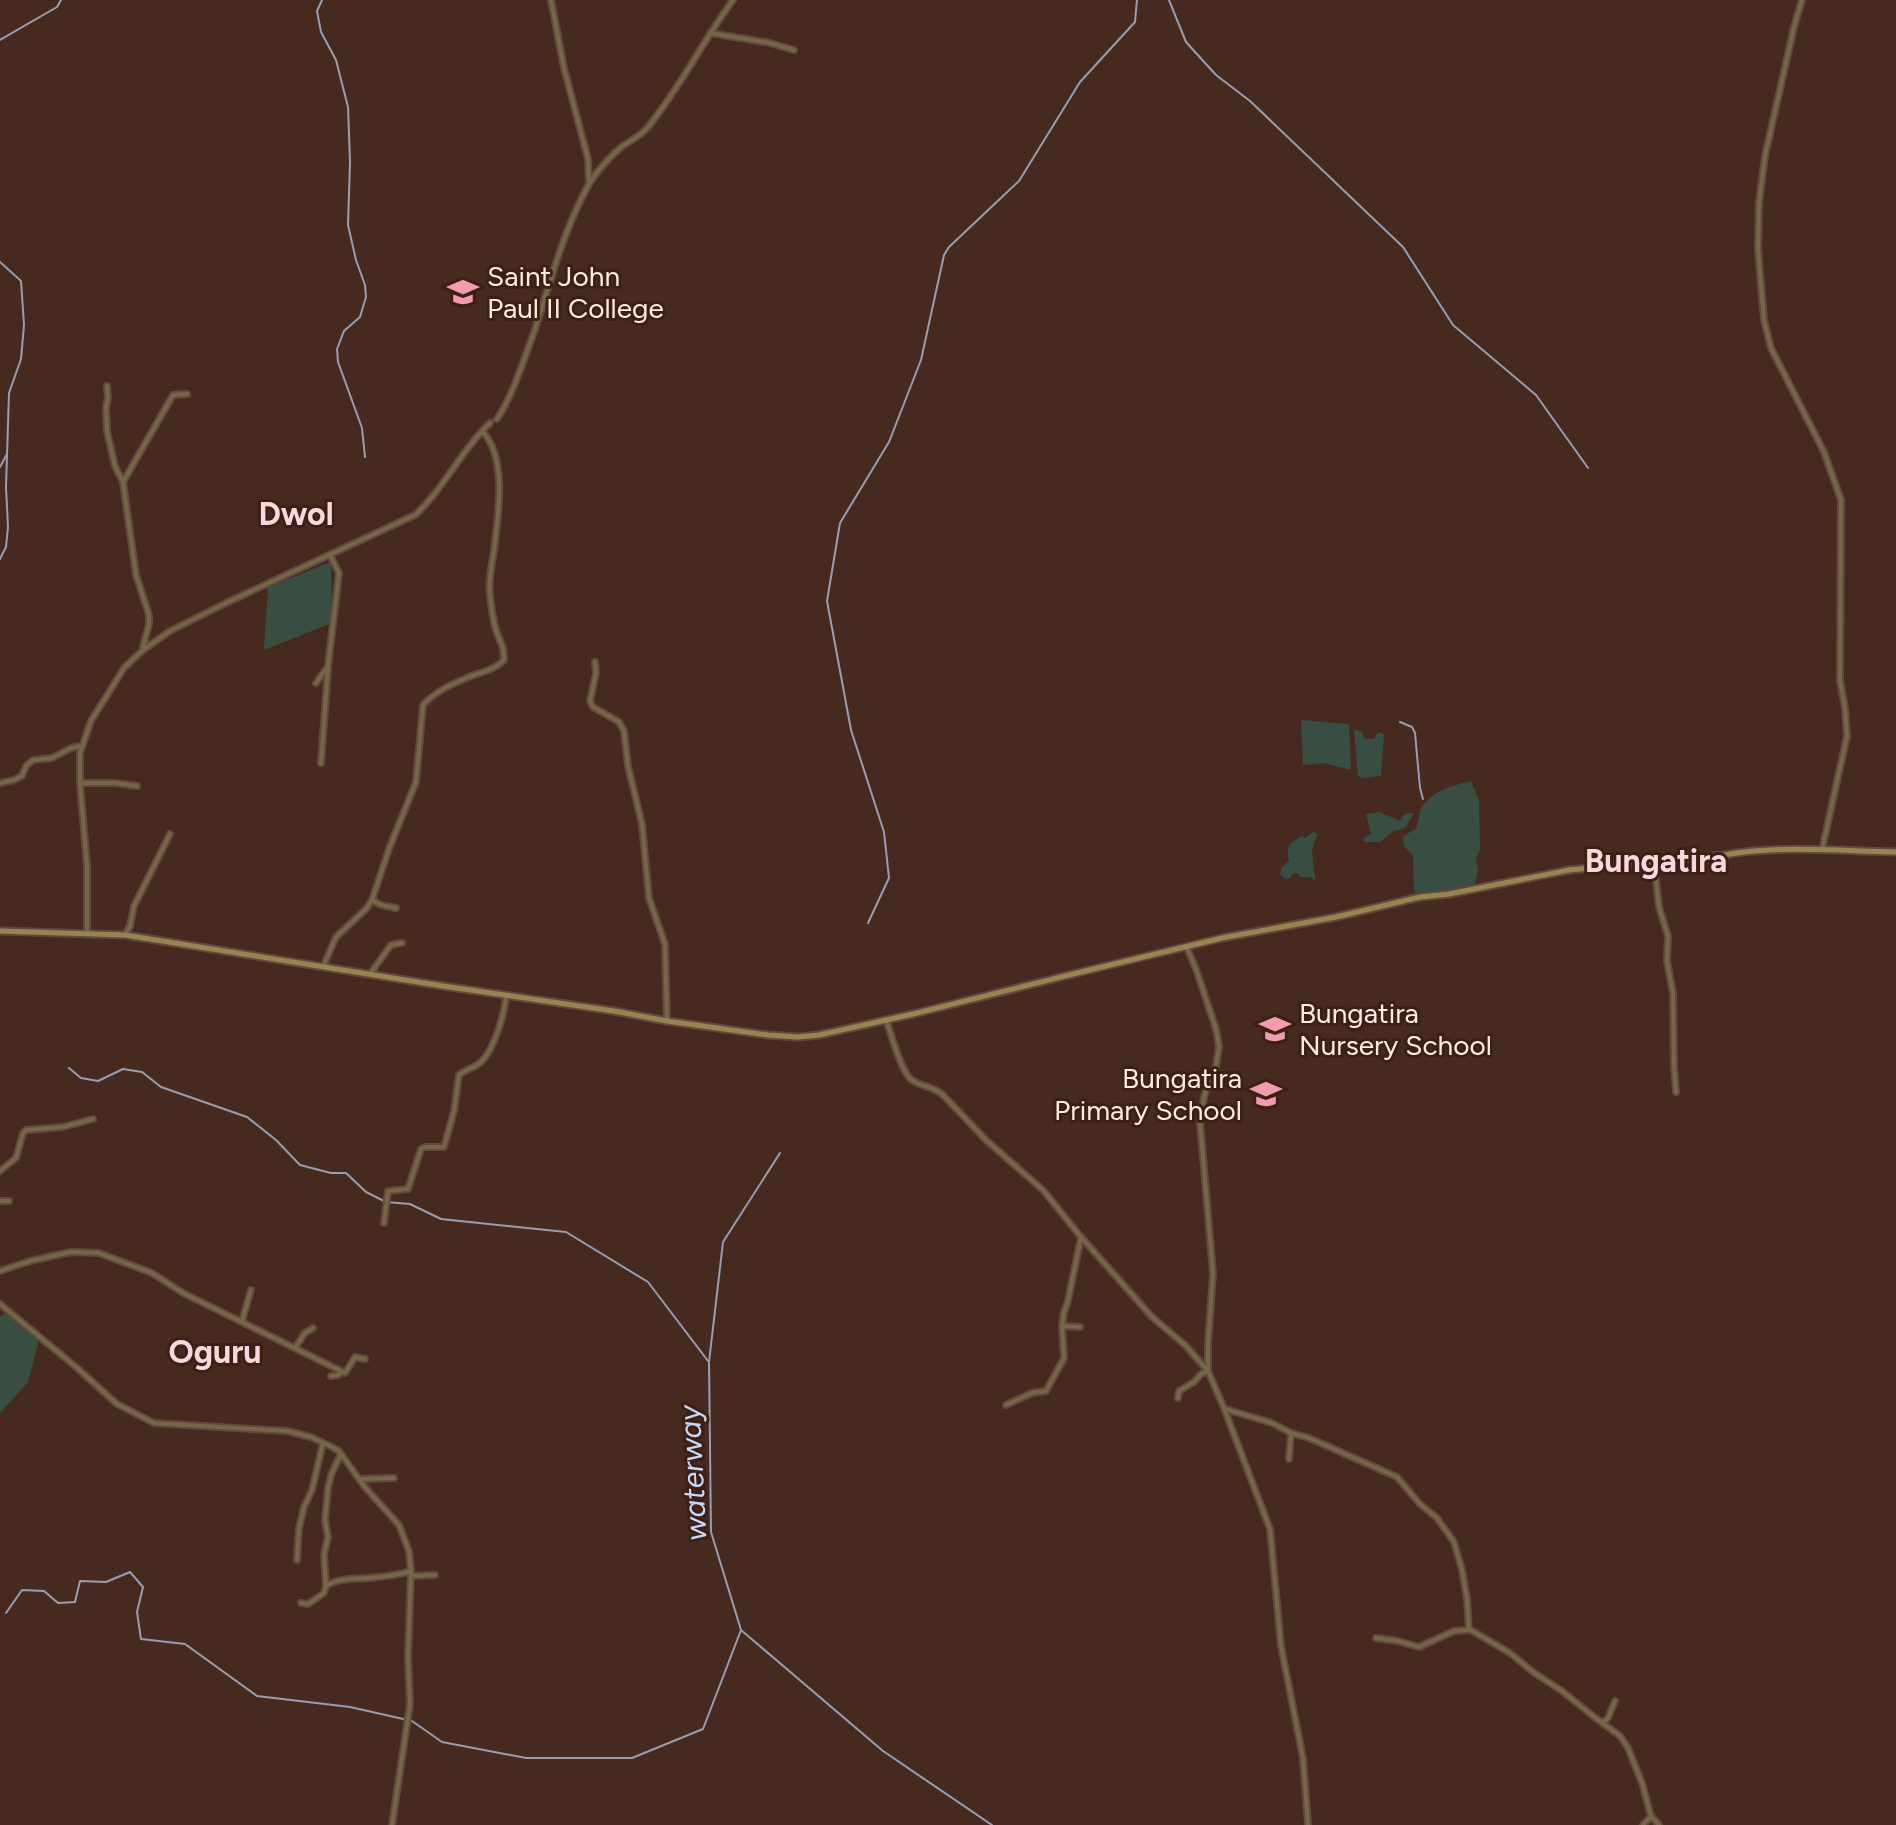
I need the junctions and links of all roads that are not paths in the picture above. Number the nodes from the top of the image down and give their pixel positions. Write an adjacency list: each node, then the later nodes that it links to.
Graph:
1 (551, 0): 6 (street)
2 (733, 0): 4 (street)
3 (1802, 0): 24 (street)
4 (710, 33): 5 (street); 6 (street)
5 (794, 50)
6 (589, 184): 9 (street)
7 (107, 386): 12 (street)
8 (187, 394): 12 (street)
9 (497, 419)
10 (490, 423): 11 (street)
11 (482, 431): 13 (street); 27 (street)
12 (123, 482): 14 (street)
13 (330, 555): 14 (street); 16 (street)
14 (143, 650): 18 (street)
15 (595, 662): 38 (street)
16 (328, 666): 17 (street); 19 (street)
17 (316, 683)
18 (81, 746): 20 (street); 21 (street)
19 (321, 763)
20 (0, 783)
21 (80, 783): 22 (street); 30 (street)
22 (137, 786)
23 (170, 834): 31 (street)
24 (1822, 850): 25 (street); 26 (street)
25 (1896, 852)
26 (1654, 862): 33 (street); 39 (street)
27 (372, 900): 28 (street); 34 (street)
28 (396, 908)
29 (0, 931): 30 (street)
30 (87, 933): 31 (street)
31 (125, 935): 34 (street)
32 (402, 943): 35 (street)
33 (1187, 948): 37 (street); 55 (street)
34 (323, 967): 35 (street)
35 (370, 974): 36 (street)
36 (506, 995): 38 (street); 44 (street)
37 (886, 1020): 38 (street); 45 (street)
38 (667, 1021)
39 (1676, 1092)
40 (93, 1119): 41 (street)
41 (0, 1171)
42 (0, 1201): 43 (street)
43 (9, 1201)
44 (384, 1223)
45 (1081, 1237): 50 (street); 55 (street)
46 (0, 1271): 49 (street)
47 (251, 1290): 49 (street)
48 (0, 1304): 62 (street)
49 (242, 1321): 53 (street)
50 (1062, 1326): 51 (street); 59 (street)
51 (1080, 1327)
52 (313, 1328): 53 (street)
53 (295, 1348): 56 (street)
54 (365, 1359): 56 (street)
55 (1208, 1371): 58 (street); 60 (street)
56 (341, 1372): 57 (street)
57 (331, 1376)
58 (1178, 1398)
59 (1006, 1405)
60 (1224, 1408): 61 (street); 78 (street)
61 (1291, 1433): 64 (street); 72 (street)
62 (323, 1443): 63 (street); 67 (street)
63 (341, 1454): 66 (street); 70 (street)
64 (1289, 1459)
65 (394, 1478): 66 (street)
66 (361, 1479): 68 (street)
67 (297, 1560)
68 (411, 1574): 69 (street); 70 (street); 77 (street)
69 (435, 1575)
70 (326, 1586): 71 (street)
71 (301, 1603)
72 (1469, 1629): 73 (street); 75 (street)
73 (1376, 1638)
74 (1615, 1701): 75 (street)
75 (1602, 1723): 76 (street)
76 (1651, 1816): 79 (street); 80 (street)
77 (392, 1825)
78 (1308, 1825)
79 (1643, 1825)
80 (1659, 1825)

